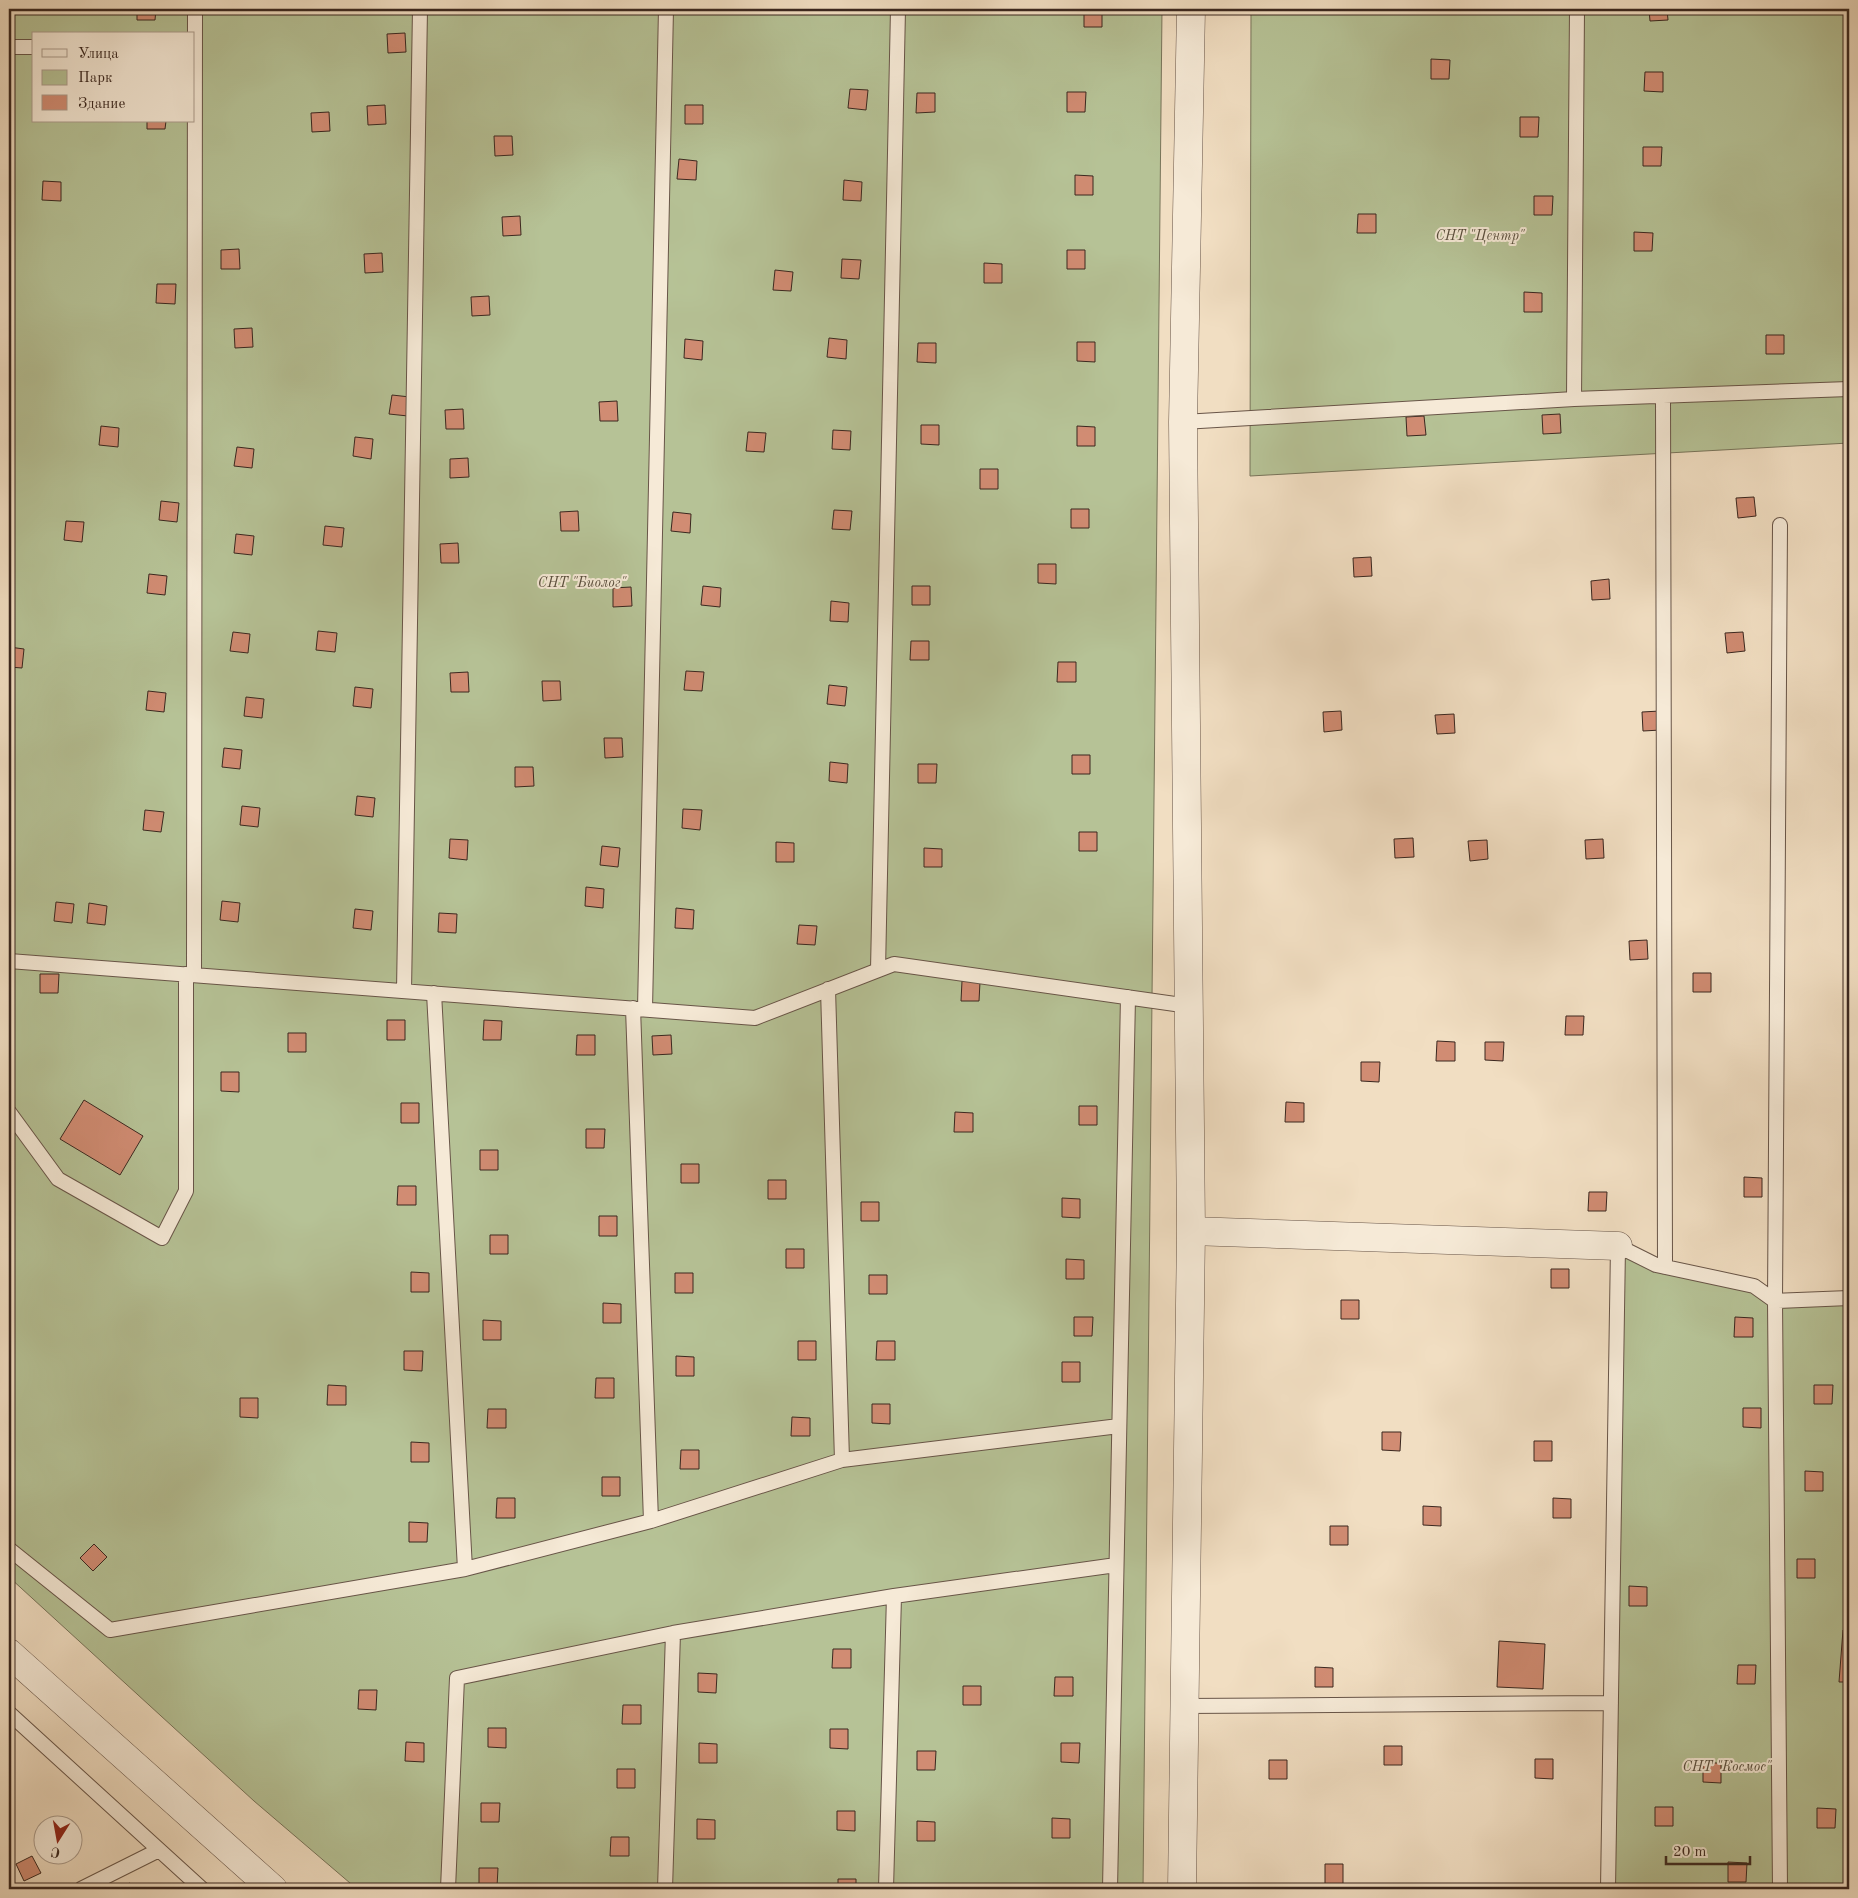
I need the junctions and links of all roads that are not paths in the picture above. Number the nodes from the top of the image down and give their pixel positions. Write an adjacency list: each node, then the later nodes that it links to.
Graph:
1 (195, 9): 7 (lane)
2 (420, 9): 20 (lane)
3 (666, 9): 24 (lane)
4 (898, 9): 17 (lane)
5 (1191, 9): 14 (street)
6 (1577, 9): 13 (lane)
7 (194, 32)
8 (9, 46): 9 (lane)
9 (32, 47)
10 (194, 122): 18 (lane)
11 (1849, 389): 12 (lane)
12 (1663, 396): 13 (lane); 28 (lane)
13 (1574, 399): 14 (lane)
14 (1183, 422): 23 (street)
15 (1780, 525): 30 (lane)
16 (9, 961): 18 (lane)
17 (878, 970): 19 (lane); 22 (lane)
18 (190, 974): 20 (lane); 25 (lane)
19 (828, 989): 24 (lane); 32 (lane)
20 (404, 991): 21 (lane)
21 (434, 993): 24 (lane); 36 (lane)
22 (1128, 997): 23 (lane); 31 (lane)
23 (1189, 1006): 26 (street)
24 (639, 1009): 33 (lane)
25 (9, 1112)
26 (1191, 1231): 27 (street); 41 (street)
27 (1618, 1246): 28 (lane); 40 (lane)
28 (1665, 1267): 30 (lane)
29 (1849, 1298): 30 (lane)
30 (1775, 1301): 53 (lane)
31 (1119, 1426): 32 (lane); 35 (lane)
32 (842, 1460): 33 (lane)
33 (651, 1522): 36 (lane)
34 (9, 1549): 36 (lane)
35 (1116, 1565): 37 (lane); 50 (lane)
36 (465, 1569)
37 (894, 1596): 38 (lane); 49 (lane)
38 (674, 1633): 47 (lane); 48 (lane)
39 (9, 1653): 46 (street)
40 (1611, 1703): 41 (lane); 52 (lane)
41 (1183, 1706): 51 (street)
42 (9, 1713): 43 (lane)
43 (159, 1850): 44 (lane); 45 (lane)
44 (80, 1889)
45 (202, 1889)
46 (273, 1889)
47 (448, 1889)
48 (665, 1889)
49 (886, 1889)
50 (1110, 1889)
51 (1182, 1889)
52 (1608, 1889)
53 (1780, 1889)

